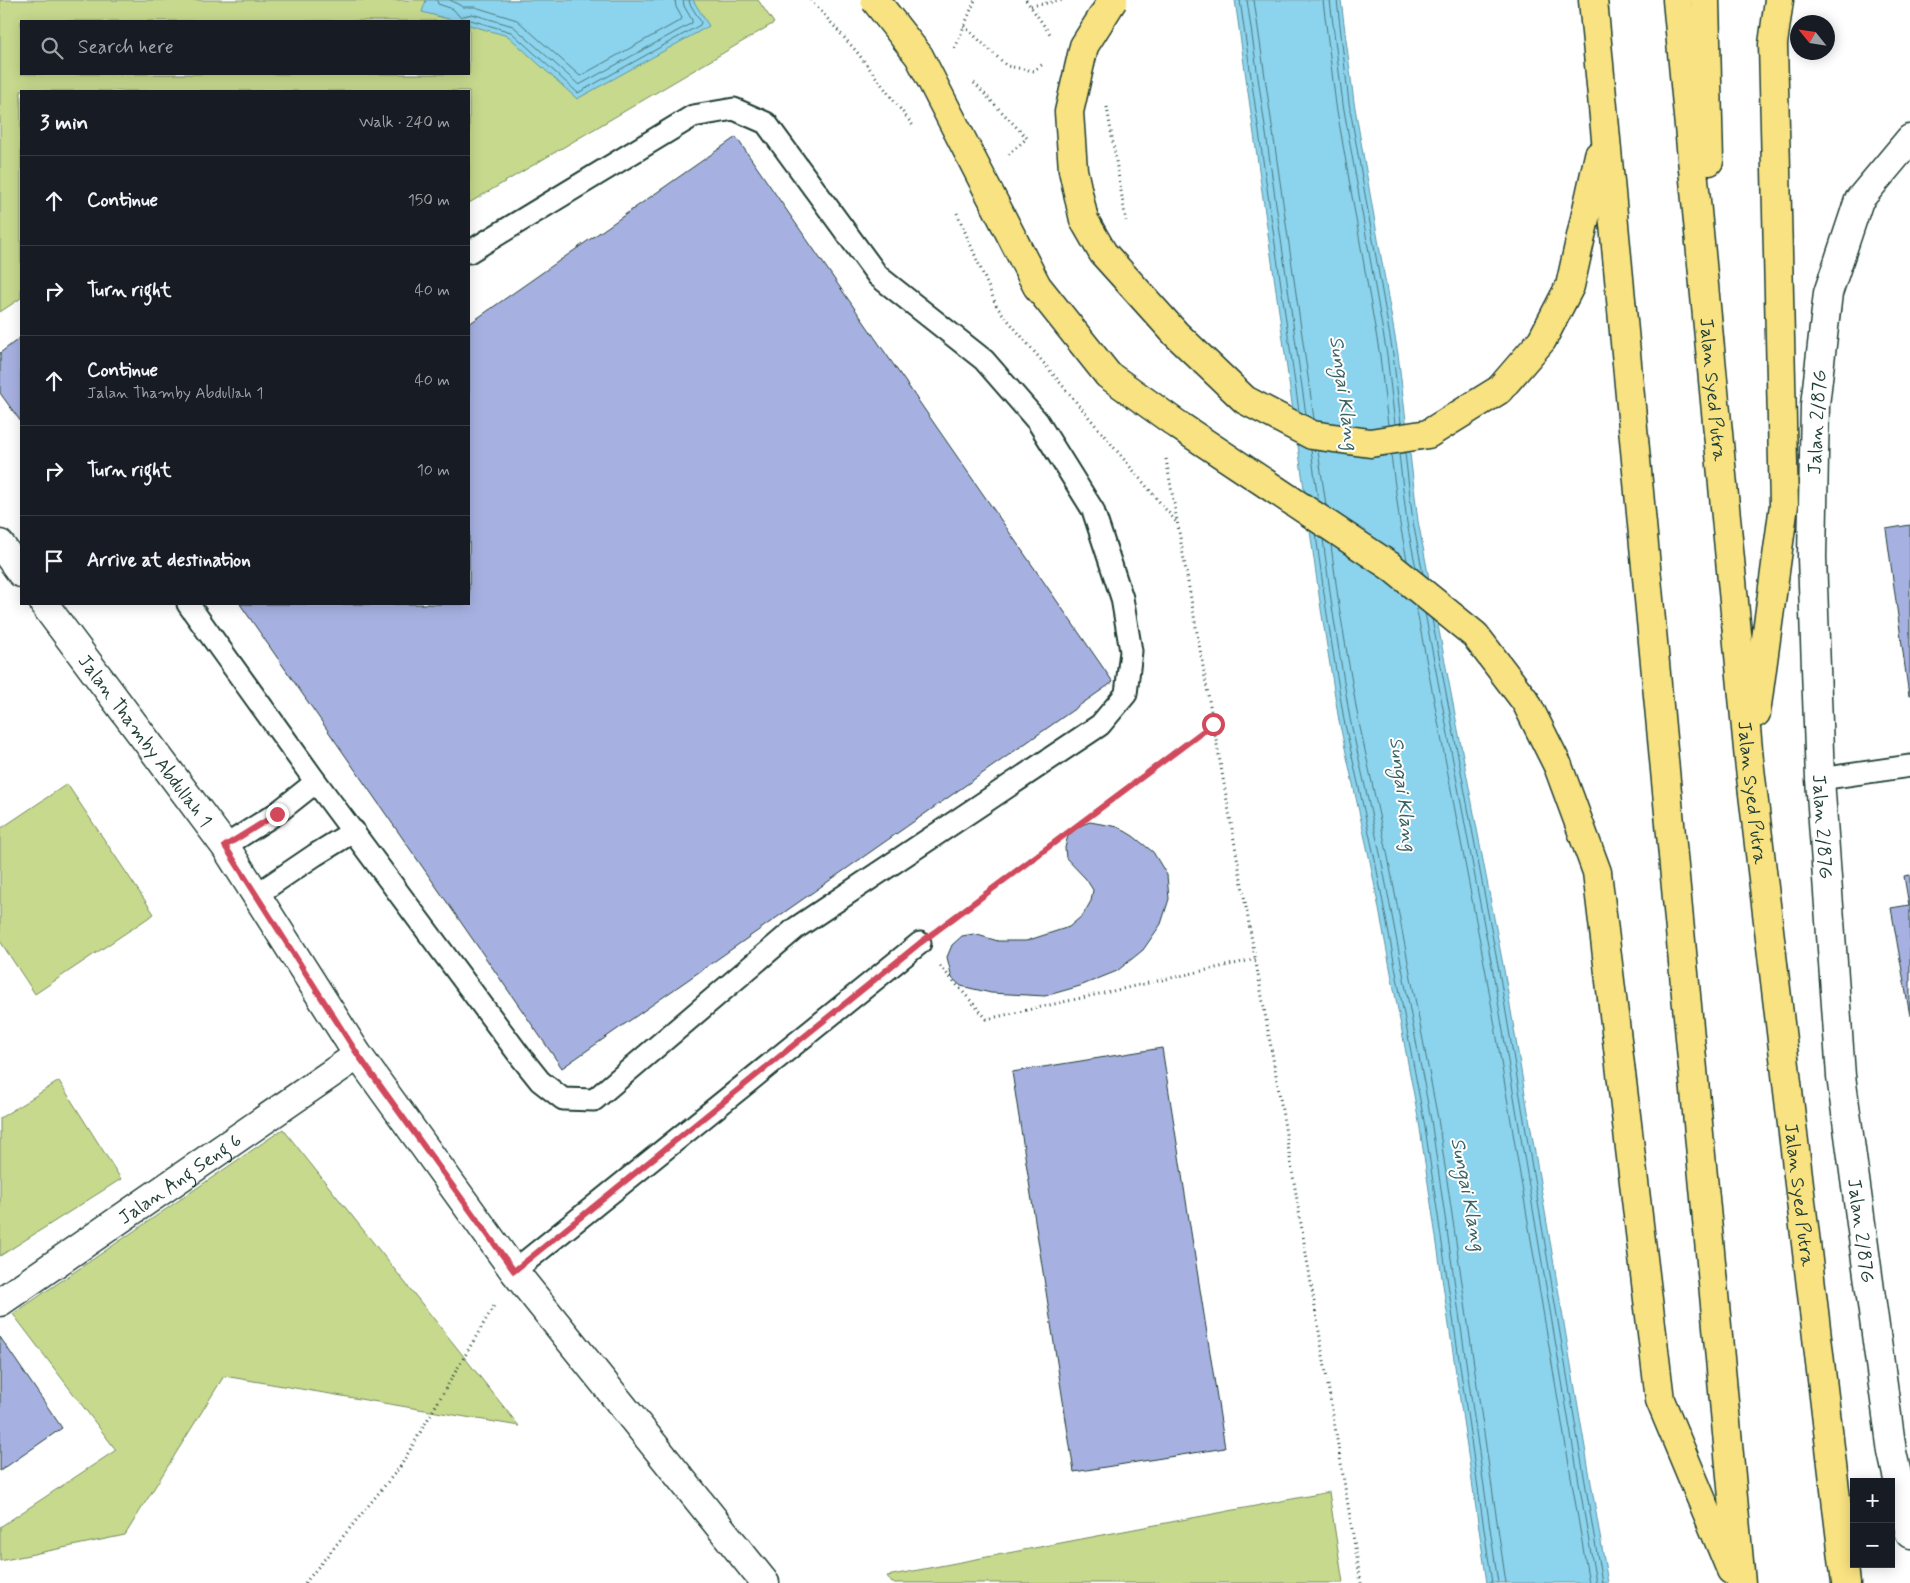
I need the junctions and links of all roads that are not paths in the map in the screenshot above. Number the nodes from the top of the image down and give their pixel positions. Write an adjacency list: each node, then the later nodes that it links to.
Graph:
1 (875, 0): 28 (main road, bridge)
2 (1113, 0): 7 (main road, bridge)
3 (1593, 0): 7 (main road)
4 (1677, 0): 10 (main road, Jalan Syed Putra)
5 (1705, 0): 10 (main road)
6 (1779, 0): 15 (main road)
7 (1604, 132): 29 (main road)
8 (1910, 139): 17 (street, Jalan 2/87G)
9 (470, 251): 19 (lane)
10 (1715, 402): 15 (main road, Jalan Syed Putra)
11 (0, 544): 12 (street)
12 (20, 572)
13 (45, 605): 20 (street, Jalan Thamby Abdullah 1)
14 (189, 605): 18 (lane)
15 (1749, 760): 30 (main road, Jalan Syed Putra)
16 (1910, 766): 17 (lane)
17 (1820, 779): 26 (street, Jalan 2/87G)
18 (316, 782): 19 (lane); 20 (lane)
19 (354, 831): 21 (lane)
20 (225, 846): 21 (street, Jalan Thamby Abdullah 1)
21 (256, 895): 23 (street, Jalan Thamby Abdullah 1)
22 (920, 943): 24 (lane)
23 (358, 1055): 24 (street, Jalan Thamby Abdullah 1); 25 (street, Jalan Ang Seng 6)
24 (514, 1271): 27 (street, Jalan Thamby Abdullah 1)
25 (0, 1302)
26 (1910, 1534)
27 (765, 1583)
28 (1736, 1583)
29 (1741, 1583)
30 (1846, 1583)

